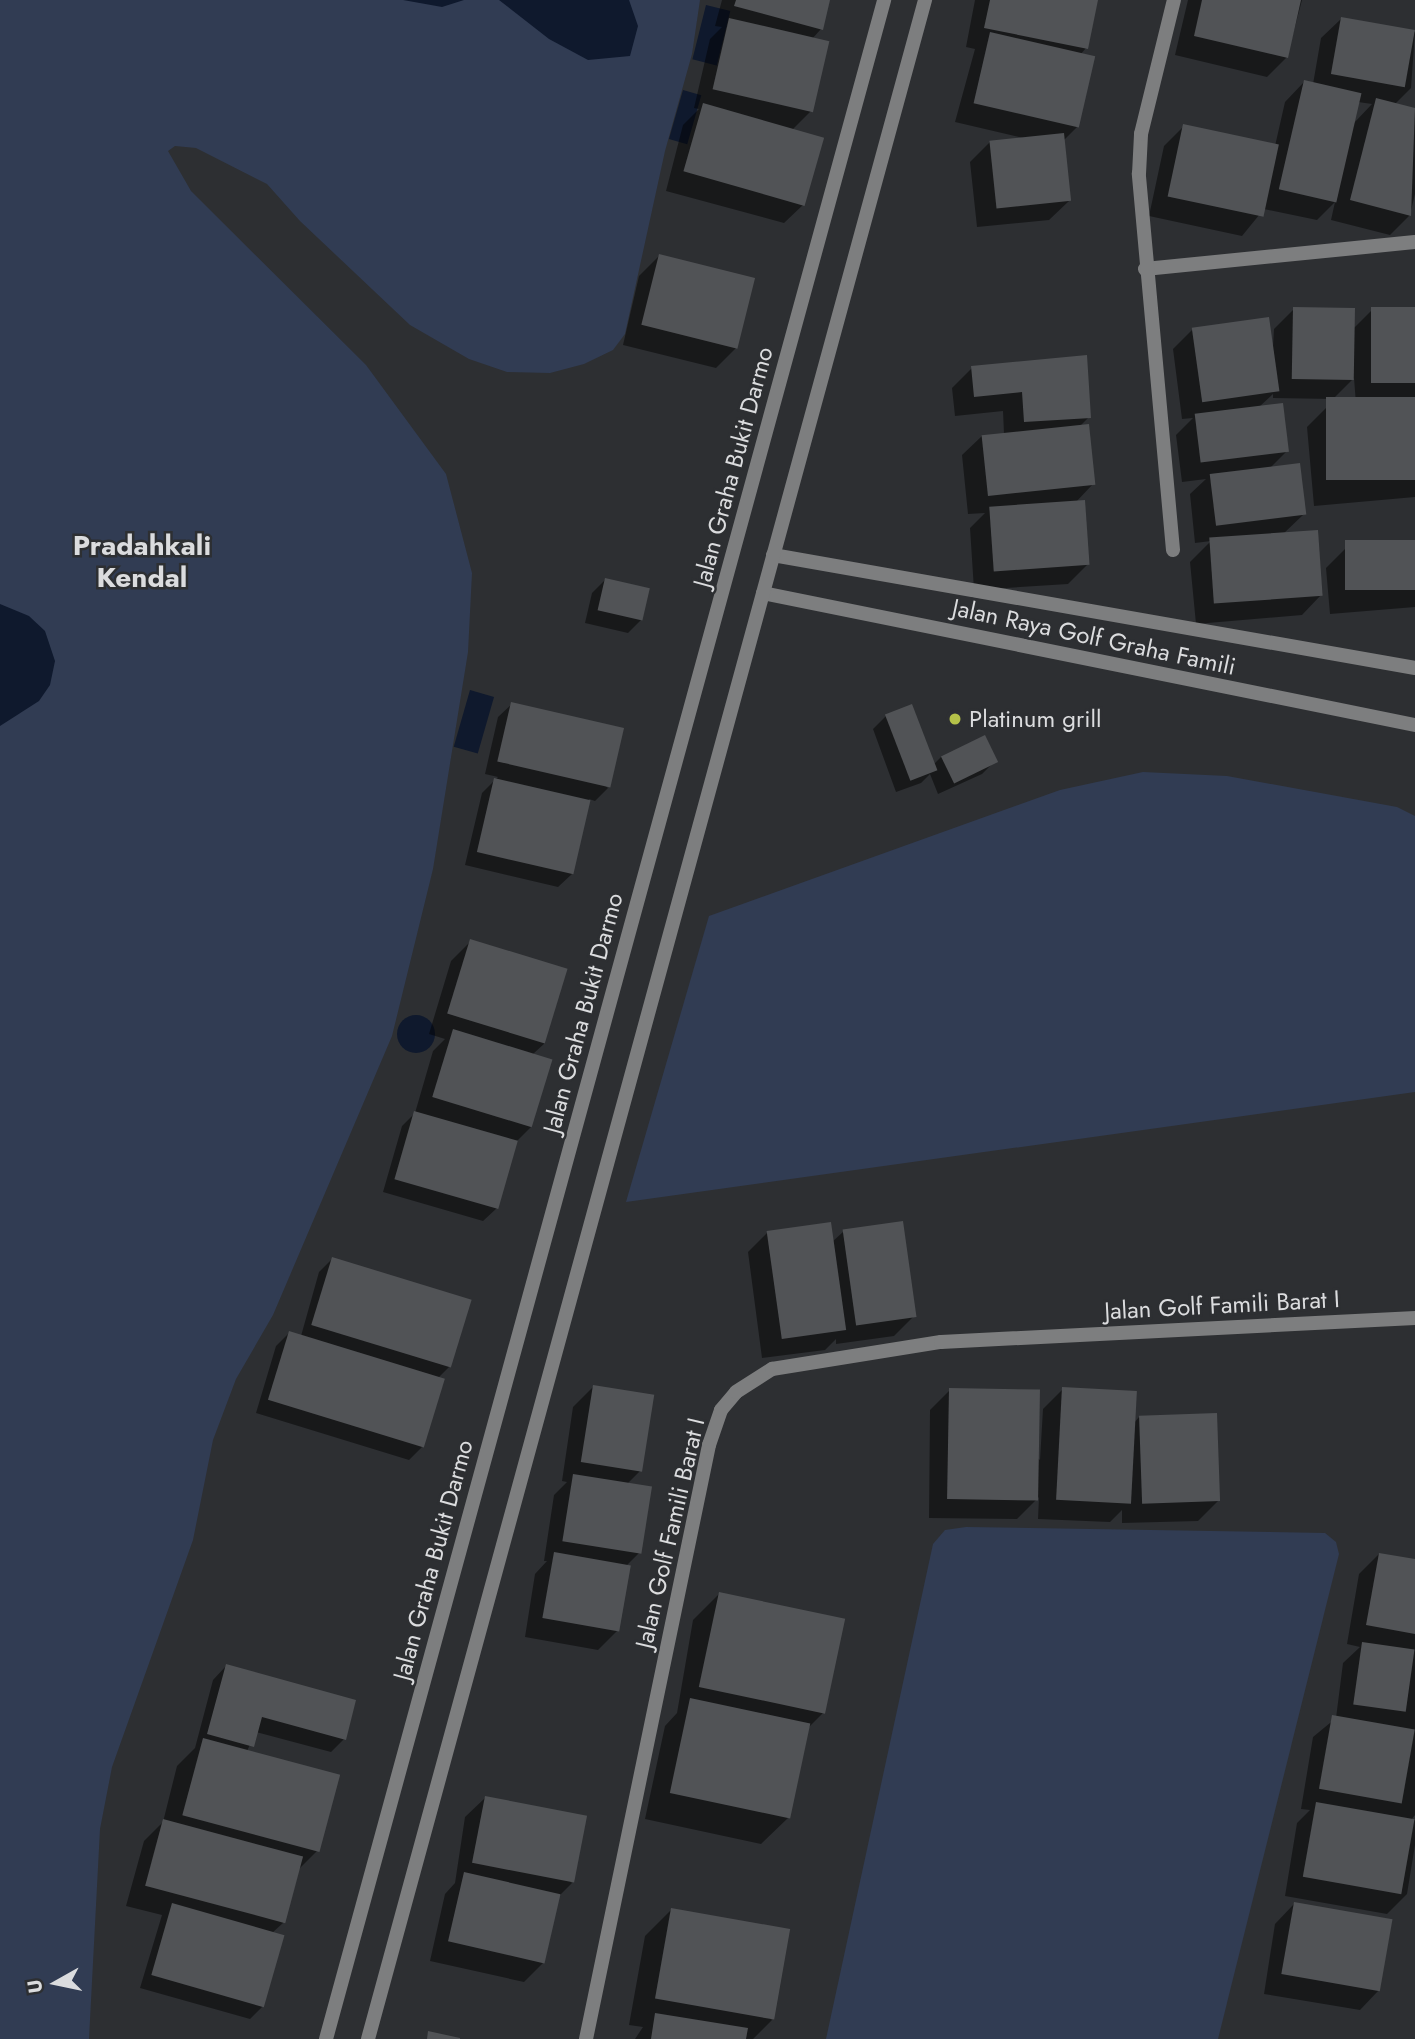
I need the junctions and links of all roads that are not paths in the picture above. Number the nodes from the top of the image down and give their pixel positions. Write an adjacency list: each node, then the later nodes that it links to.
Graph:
1 (884, 0): 13 (street, Jalan Graha Bukit Darmo)
2 (925, 0): 7 (street)
3 (1174, 0): 5 (street)
4 (1415, 242): 5 (street)
5 (1145, 270): 6 (street)
6 (1172, 550)
7 (773, 555): 8 (street); 9 (street, Jalan Raya Golf Graha Famili)
8 (763, 593): 10 (street, Jalan Raya Golf Graha Famili); 14 (street)
9 (1415, 667)
10 (1415, 725)
11 (1415, 1318): 12 (street, Jalan Golf Famili Barat I)
12 (585, 2037)
13 (326, 2039)
14 (368, 2039)

